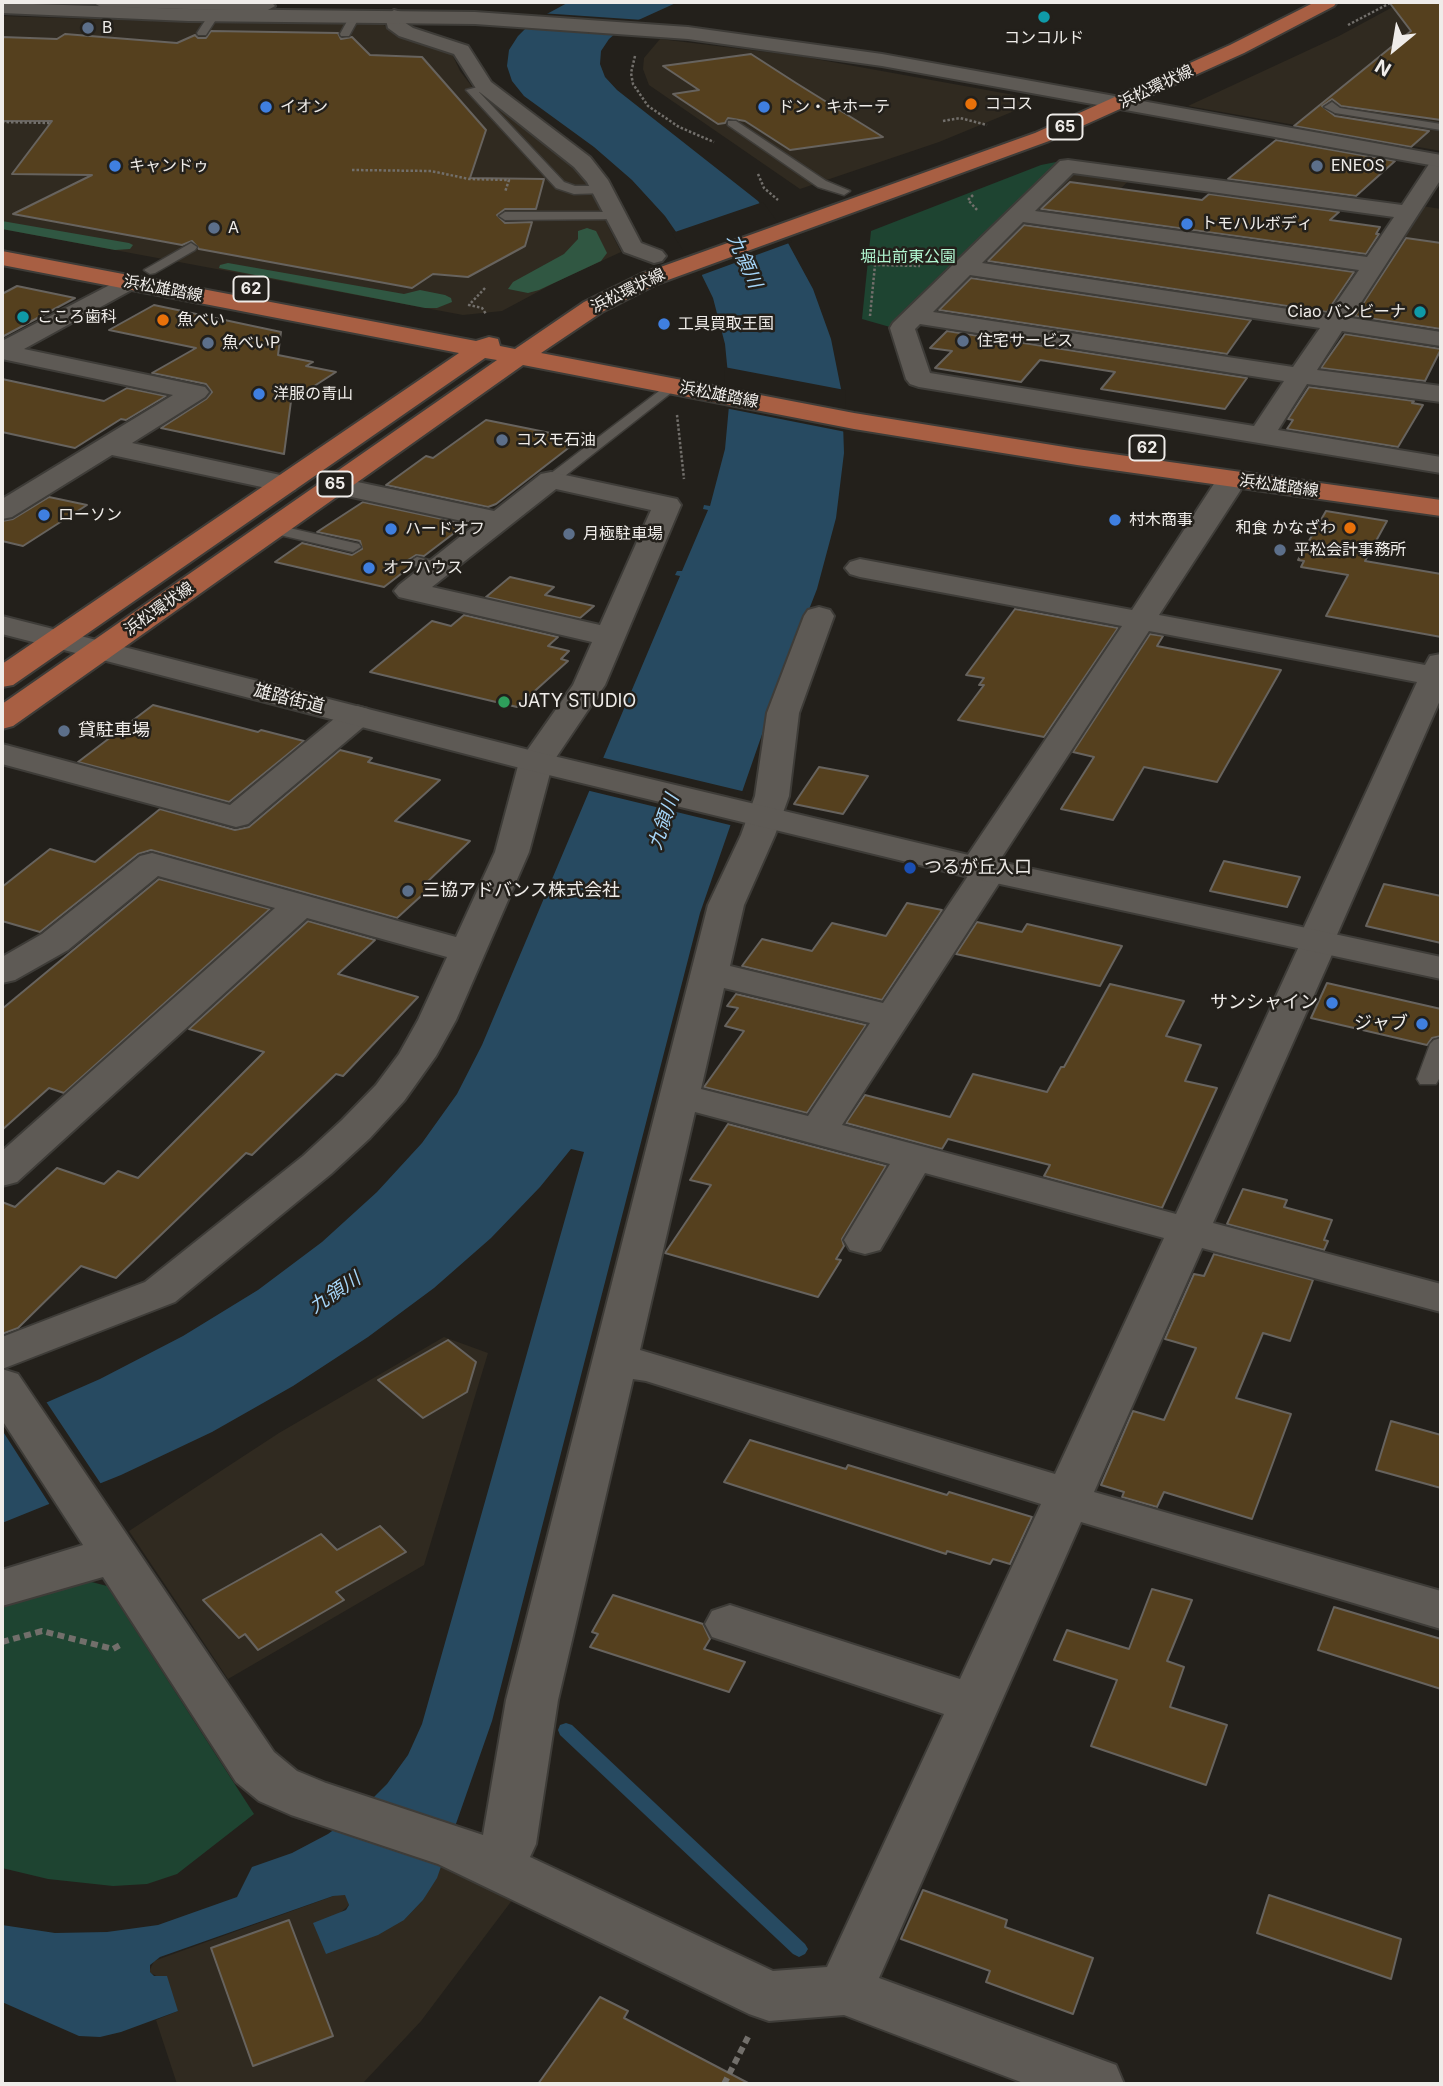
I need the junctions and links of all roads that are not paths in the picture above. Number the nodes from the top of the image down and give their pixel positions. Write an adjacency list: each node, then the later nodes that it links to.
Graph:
1 (102, 2): 4 (street)
2 (1290, 2): 12 (main road, 浜松環状線 / 65)
3 (1328, 2): 13 (main road, 浜松環状線 / 65)
4 (266, 6)
5 (2, 8): 6 (street)
6 (214, 15): 7 (street); 9 (lane)
7 (355, 16): 8 (street); 10 (lane)
8 (394, 16): 11 (street); 12 (street)
9 (202, 33)
10 (345, 34)
11 (486, 88): 18 (street); 18 (lane)
12 (1091, 98): 13 (street); 19 (main road, 浜松環状線 / 65)
13 (1120, 104): 17 (street); 21 (main road, 浜松環状線 / 65)
14 (1332, 105): 16 (lane)
15 (732, 122): 19 (lane)
16 (1441, 127)
17 (1441, 162): 20 (street)
18 (602, 190): 24 (street)
19 (844, 191): 21 (main road, 浜松環状線 / 65)
20 (1408, 212): 22 (street); 29 (street)
21 (782, 213): 28 (main road, 浜松環状線 / 65)
22 (1018, 215): 29 (street); 30 (street)
23 (505, 216): 24 (lane)
24 (615, 216): 28 (street)
25 (2, 242): 31 (main road, 浜松雄踏線 / 62)
26 (191, 247): 31 (lane)
27 (2, 258): 31 (main road, 浜松雄踏線 / 62)
28 (667, 258): 32 (main road, 浜松環状線 / 65); 36 (main road, 浜松環状線 / 65)
29 (1373, 265): 34 (street)
30 (964, 267): 33 (street); 34 (street)
31 (139, 276): 36 (main road, 浜松雄踏線 / 62); 37 (street)
32 (556, 301)
33 (914, 316): 38 (street); 43 (street)
34 (1335, 323): 35 (street); 38 (street)
35 (1441, 339)
36 (509, 343): 39 (main road, 浜松雄踏線 / 62); 40 (main road, 浜松雄踏線 / 62); 48 (main road, 浜松環状線 / 65); 49 (main road, 浜松環状線 / 65)
37 (2, 351): 44 (street)
38 (1300, 376): 41 (street); 43 (street)
39 (712, 385): 40 (main road, 浜松雄踏線 / 62); 42 (main road, 浜松雄踏線 / 62)
40 (671, 386): 46 (lane)
41 (1441, 394)
42 (854, 412): 47 (main road, 浜松雄踏線 / 62); 50 (main road, 浜松雄踏線 / 62)
43 (1261, 435): 45 (street)
44 (108, 446): 48 (street); 52 (street)
45 (1441, 465)
46 (551, 480): 53 (street); 60 (street)
47 (1231, 480): 51 (main road, 浜松雄踏線 / 62); 58 (street)
48 (285, 484): 61 (main road, 浜松環状線 / 65)
49 (334, 485): 53 (street); 54 (main road, 浜松環状線 / 65)
50 (1441, 488)
51 (1441, 508)
52 (2, 511)
53 (499, 521): 60 (street)
54 (272, 529): 55 (lane); 62 (main road, 浜松環状線 / 65)
55 (353, 547)
56 (860, 568): 58 (street)
57 (819, 616): 69 (street)
58 (1140, 621): 63 (street); 70 (street)
59 (2, 625): 61 (street, 雄踏街道)
60 (610, 637): 68 (street)
61 (58, 639): 62 (street, 雄踏街道); 64 (main road, 浜松環状線 / 65)
62 (101, 650): 65 (street, 雄踏街道); 66 (main road, 浜松環状線 / 65)
63 (1439, 672): 72 (street)
64 (2, 678)
65 (357, 716): 67 (street); 68 (street, 雄踏街道)
66 (2, 719)
67 (2, 754)
68 (536, 762): 69 (street, 雄踏街道); 73 (street)
69 (759, 816): 70 (street, 雄踏街道); 76 (street)
70 (983, 870): 72 (street, 雄踏街道); 77 (street)
71 (300, 905): 73 (street); 75 (street); 83 (street)
72 (1318, 940): 74 (street, 雄踏街道); 84 (street)
73 (467, 951): 88 (street)
74 (1441, 968)
75 (2, 972)
76 (709, 975): 77 (street); 80 (street)
77 (893, 1017): 81 (street)
78 (1441, 1044): 79 (lane)
79 (1429, 1079)
80 (680, 1098): 81 (street); 87 (street)
81 (818, 1131): 82 (street)
82 (914, 1157): 84 (street); 85 (street)
83 (2, 1173)
84 (1189, 1231): 86 (street); 89 (street)
85 (864, 1240)
86 (1441, 1298)
87 (615, 1362): 89 (street); 95 (street)
88 (4, 1376): 90 (street)
89 (1068, 1498): 92 (street); 94 (street)
90 (102, 1534): 91 (street); 95 (street)
91 (2, 1588)
92 (1441, 1610)
93 (730, 1623): 94 (street)
94 (975, 1704): 96 (street)
95 (475, 1855): 96 (street)
96 (845, 1990): 97 (street)
97 (1095, 2084)

